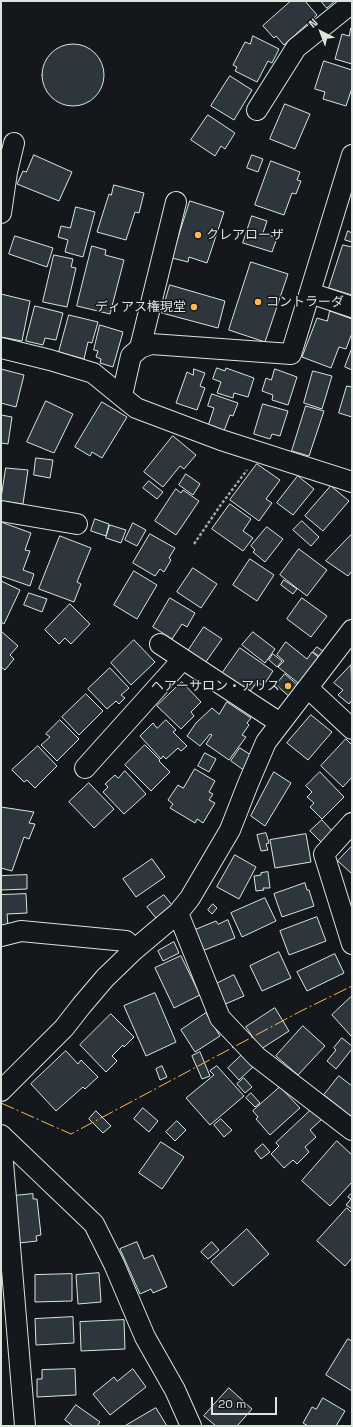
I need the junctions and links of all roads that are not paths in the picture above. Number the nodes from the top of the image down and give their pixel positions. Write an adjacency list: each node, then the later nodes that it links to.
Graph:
1 (352, 3): 2 (street)
2 (257, 110)
3 (14, 143): 7 (street)
4 (352, 155): 5 (street)
5 (349, 173): 8 (street)
6 (176, 202): 11 (street)
7 (1, 213)
8 (310, 293): 9 (street); 11 (street)
9 (352, 308)
10 (1, 348): 12 (street)
11 (140, 348): 12 (street)
12 (122, 396): 13 (street)
13 (352, 482)
14 (1, 510): 15 (street)
15 (77, 524)
16 (349, 640): 19 (street)
17 (160, 644): 18 (street)
18 (182, 660): 20 (street); 22 (street)
19 (308, 688): 20 (street); 21 (street)
20 (280, 723): 24 (street)
21 (352, 729)
22 (85, 768)
23 (352, 823): 26 (street)
24 (178, 913): 27 (street); 29 (street)
25 (1, 936): 27 (street)
26 (352, 944)
27 (134, 950): 28 (street)
28 (1, 1091)
29 (352, 1130)
30 (1, 1136): 31 (street); 32 (street)
31 (25, 1426)
32 (192, 1426)

